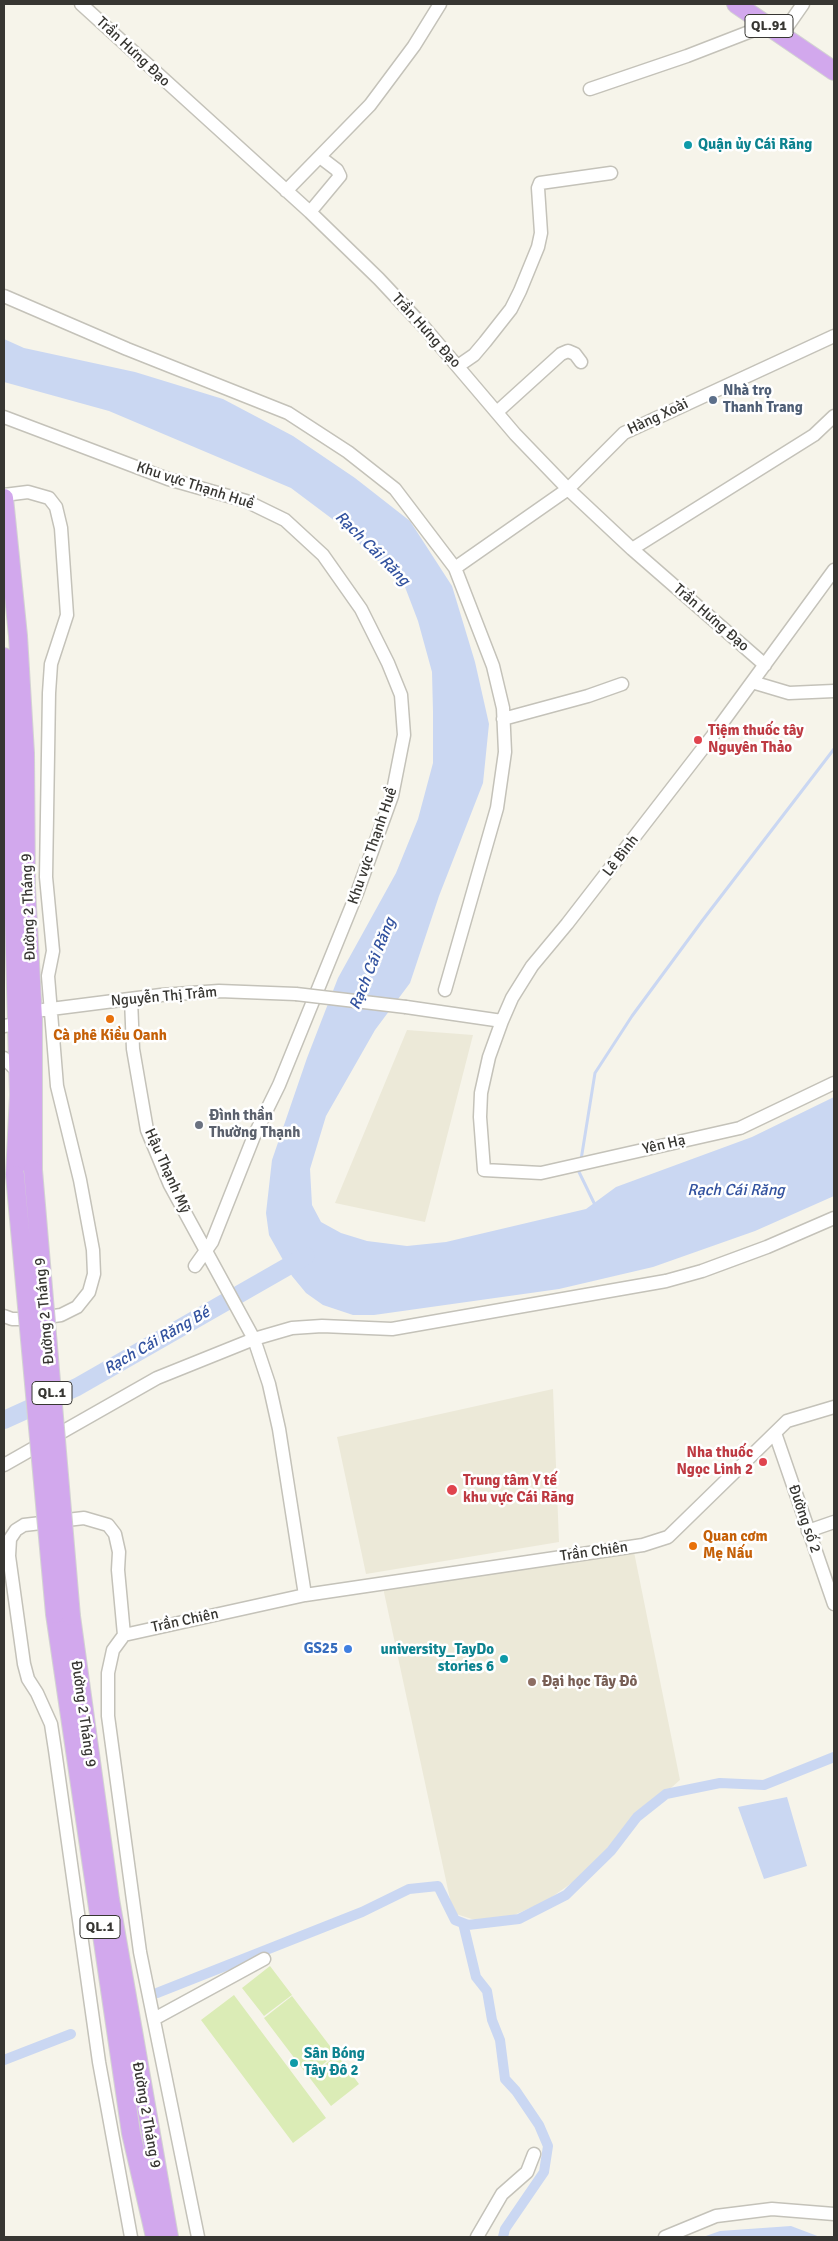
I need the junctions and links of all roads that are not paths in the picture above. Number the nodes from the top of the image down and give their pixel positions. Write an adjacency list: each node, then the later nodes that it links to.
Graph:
1 (81, 4): 14 (street, Trần Hưng Đạo)
2 (440, 4): 12 (street)
3 (736, 4): 6 (highway, QL.91)
4 (751, 4): 7 (highway, QL.91)
5 (803, 4): 7 (street)
6 (767, 25): 8 (highway, QL.91); 11 (street)
7 (787, 28): 8 (highway, QL.91)
8 (804, 44): 9 (highway, QL.91); 10 (highway, QL.91)
9 (834, 59)
10 (834, 71)
11 (590, 89)
12 (320, 157): 14 (street); 15 (street)
13 (611, 173): 19 (street)
14 (286, 191): 15 (street, Trần Hưng Đạo)
15 (310, 212): 19 (street, Trần Hưng Đạo)
16 (4, 296): 26 (street)
17 (834, 336): 23 (street, Hàng Xoài)
18 (581, 362): 20 (street)
19 (458, 366): 20 (street, Trần Hưng Đạo)
20 (497, 412): 23 (street, Trần Hưng Đạo)
21 (834, 416): 25 (street)
22 (4, 417): 47 (street, Khu vực Thạnh Huề)
23 (568, 489): 25 (street, Trần Hưng Đạo); 26 (street, Hàng Xoài)
24 (4, 497): 34 (highway, Đường 2 Tháng 9 / QL.1); 35 (street)
25 (632, 550): 29 (street, Trần Hưng Đạo)
26 (455, 568): 33 (street)
27 (834, 570): 29 (street, Lê Bình)
28 (4, 656): 41 (highway, Đường 2 Tháng 9 / QL.1)
29 (765, 664): 30 (street, Lê Bình)
30 (752, 682): 32 (street); 40 (street, Lê Bình)
31 (622, 684): 33 (street)
32 (834, 691)
33 (503, 718): 36 (street)
34 (30, 946): 35 (street); 39 (highway, Đường 2 Tháng 9 / QL.1)
35 (48, 976): 38 (street)
36 (445, 990)
37 (132, 998): 38 (street, Nguyễn Thị Trâm); 40 (street, Nguyễn Thị Trâm, bridge); 47 (street, Hậu Thạnh Mỹ)
38 (51, 1009): 39 (street, Nguyễn Thị Trâm); 49 (street)
39 (33, 1012): 58 (highway, Đường 2 Tháng 9 / QL.1, bridge)
40 (502, 1021): 45 (street, Lê Bình)
41 (10, 1025): 43 (highway, Đường 2 Tháng 9 / QL.1)
42 (4, 1058): 43 (street)
43 (18, 1072): 58 (highway, Đường 2 Tháng 9 / QL.1, bridge)
44 (834, 1083): 45 (street, Yên Hạ)
45 (484, 1170)
46 (834, 1218): 50 (street)
47 (210, 1252): 48 (street, Khu vực Thạnh Huề); 50 (street, Hậu Thạnh Mỹ)
48 (195, 1266)
49 (4, 1316)
50 (251, 1334): 53 (street); 56 (street)
51 (834, 1407): 52 (street, Trần Chiên)
52 (775, 1433): 55 (street, Đường số 2); 56 (street, Trần Chiên)
53 (4, 1465)
54 (834, 1522): 55 (street)
55 (808, 1531): 57 (street, Đường số 2)
56 (305, 1595): 59 (street, Trần Chiên)
57 (834, 1604)
58 (63, 1615): 61 (highway, Đường 2 Tháng 9 / QL.1); 62 (highway, Đường 2 Tháng 9 / QL.1)
59 (124, 1635): 60 (street); 63 (street)
60 (118, 1799): 61 (street); 65 (street)
61 (95, 1804): 70 (highway, Đường 2 Tháng 9 / QL.1)
62 (96, 1896): 63 (street); 69 (highway, Đường 2 Tháng 9 / QL.1)
63 (77, 1899): 68 (street)
64 (264, 1959): 65 (street)
65 (154, 2019): 71 (street)
66 (534, 2154): 72 (street)
67 (834, 2214): 73 (street)
68 (132, 2237)
69 (155, 2237)
70 (169, 2237)
71 (198, 2237)
72 (477, 2237)
73 (665, 2237)

